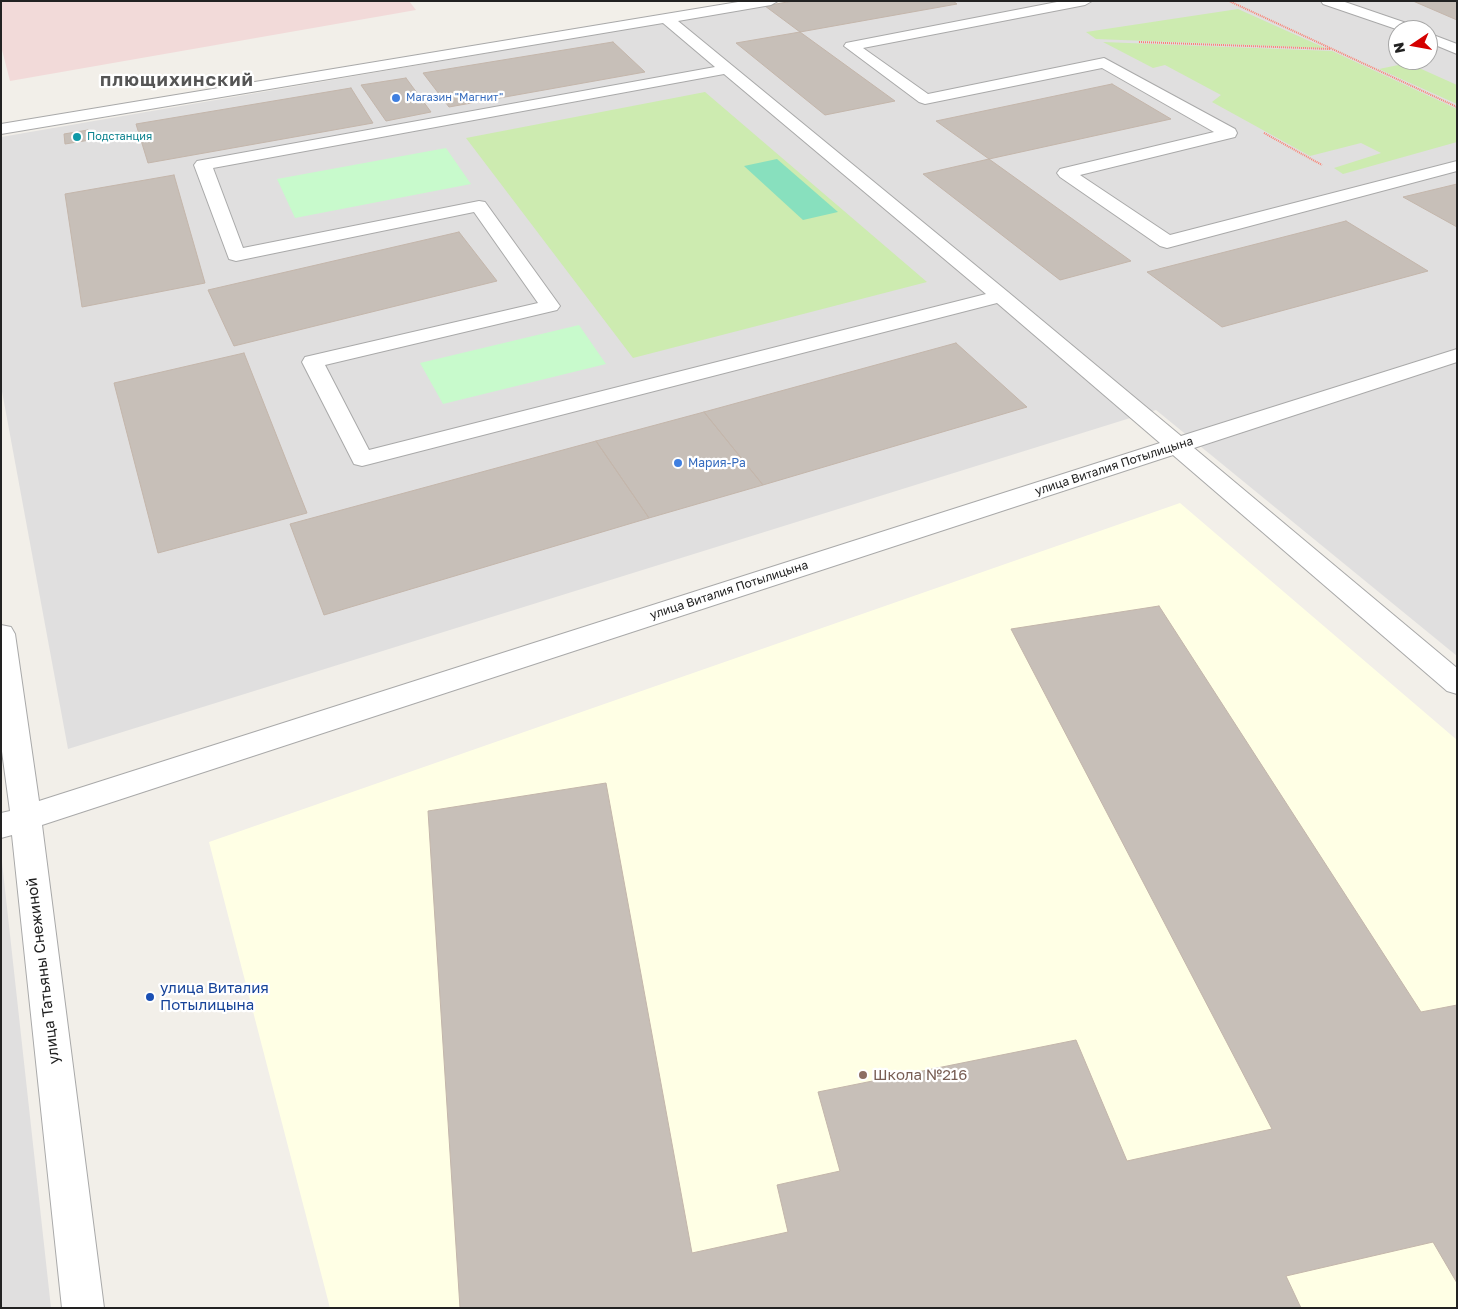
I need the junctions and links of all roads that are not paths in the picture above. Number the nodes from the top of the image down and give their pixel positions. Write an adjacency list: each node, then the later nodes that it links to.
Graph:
1 (771, 1): 4 (street)
2 (1085, 1): 10 (street)
3 (1328, 1): 5 (street)
4 (668, 20): 8 (street); 9 (street)
5 (1388, 22)
6 (1438, 41): 7 (street)
7 (1457, 50)
8 (729, 69): 11 (street); 11 (street)
9 (1, 130)
10 (1457, 166)
11 (1001, 296): 13 (street)
12 (1457, 355): 13 (street, улица Виталия Потылицына)
13 (1176, 446): 15 (street); 16 (street, улица Виталия Потылицына)
14 (1, 634): 16 (street, улица Татьяны Снежиной)
15 (1457, 684)
16 (14, 822): 17 (street, улица Татьяны Снежиной)
17 (83, 1308)

